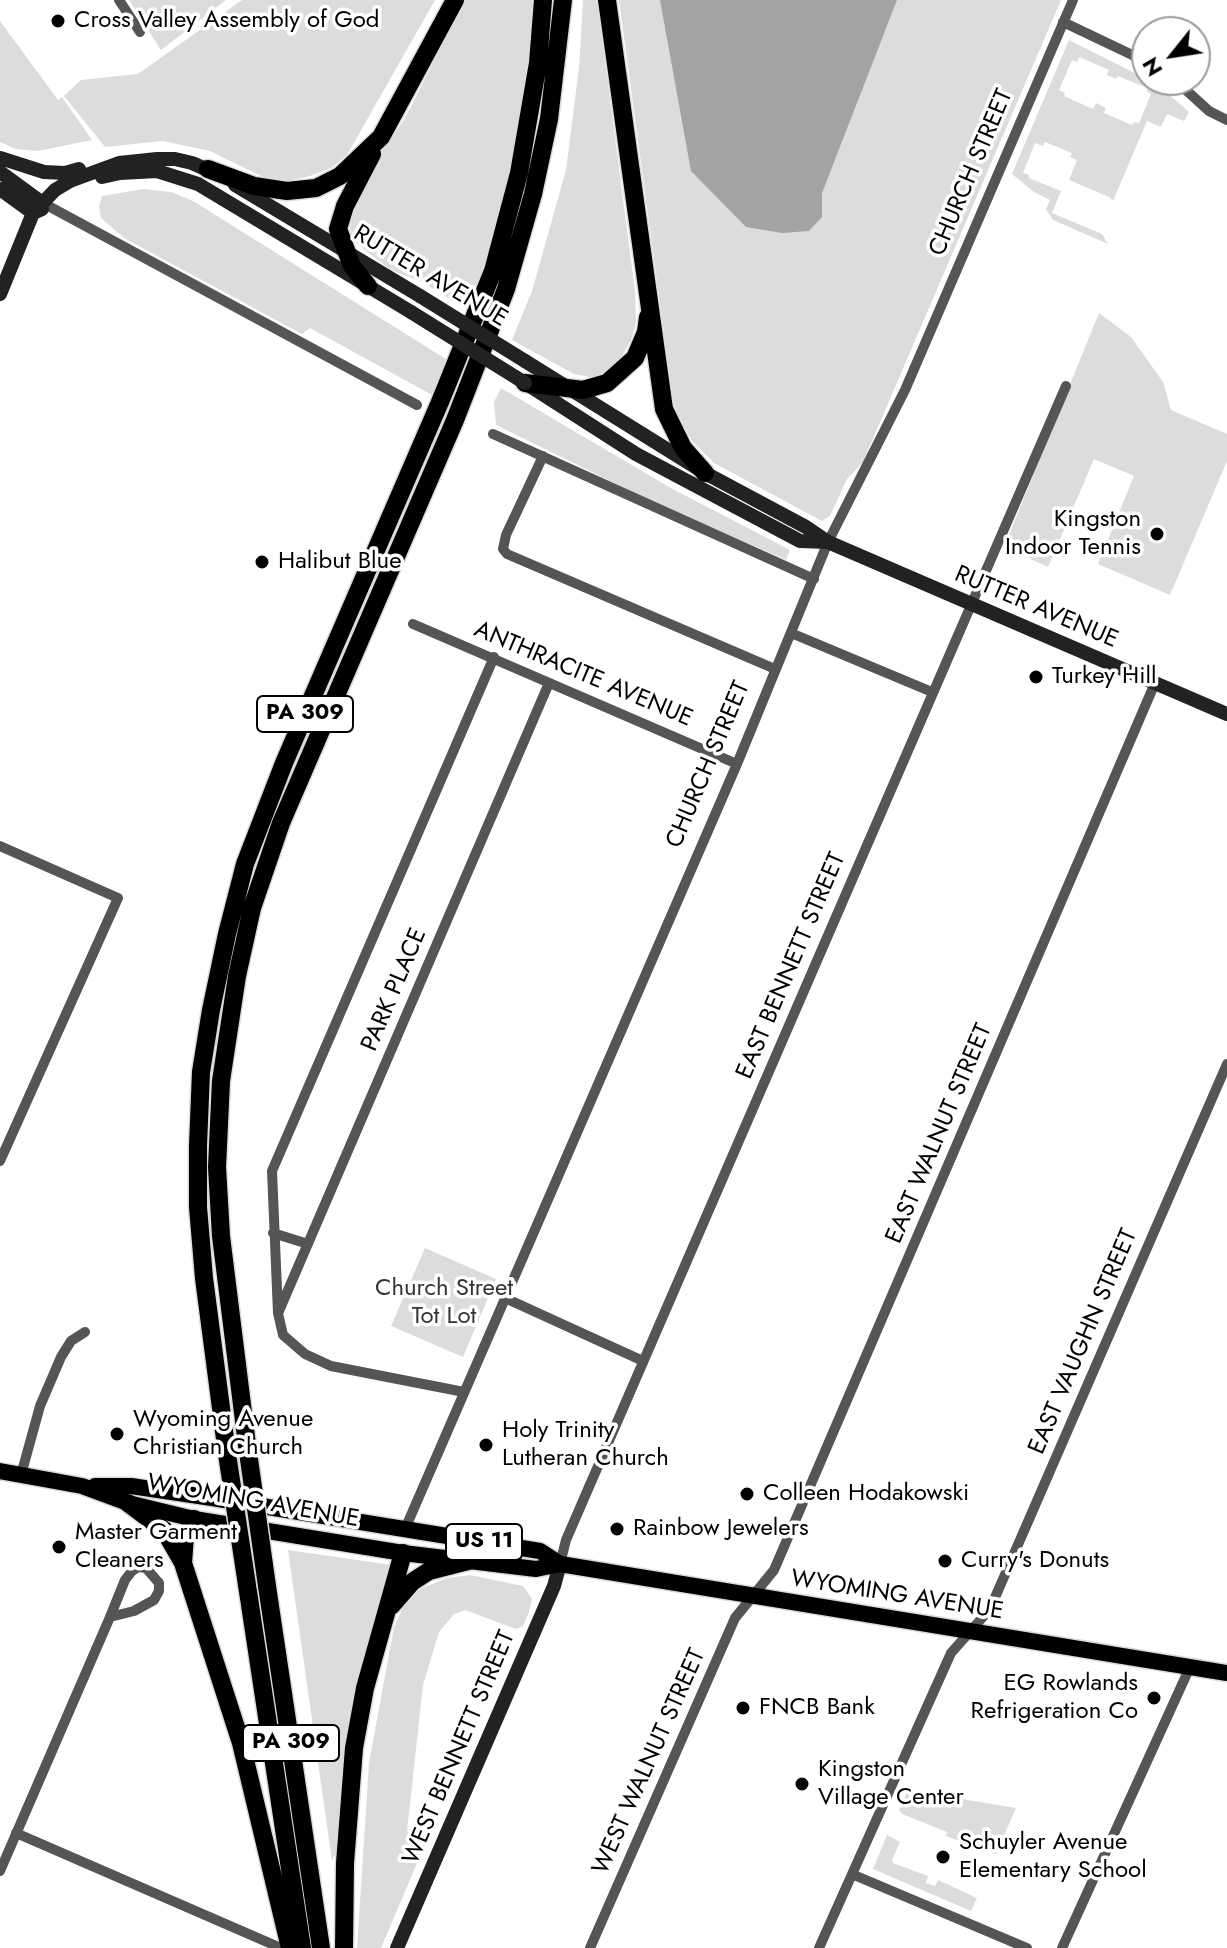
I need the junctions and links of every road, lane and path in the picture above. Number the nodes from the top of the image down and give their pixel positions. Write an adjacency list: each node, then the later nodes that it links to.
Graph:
1 (119, 0): 8 (street)
2 (455, 0): 12 (highway)
3 (543, 0): 75 (highway, PA 309, bridge)
4 (563, 0): 76 (highway, PA 309, bridge)
5 (607, 0): 22 (highway)
6 (1073, 0): 7 (street, CHURCH STREET)
7 (1063, 22): 9 (street); 30 (street, CHURCH STREET)
8 (140, 32)
9 (1131, 54)
10 (1193, 96): 11 (street)
11 (1227, 120)
12 (381, 137): 15 (highway); 19 (highway)
13 (0, 158): 14 (main road)
14 (119, 163): 15 (main road, RUTTER AVENUE); 18 (main road, RUTTER AVENUE)
15 (208, 169): 19 (main road, RUTTER AVENUE)
16 (0, 172): 18 (main road)
17 (0, 189): 18 (main road)
18 (38, 212): 20 (main road, RUTTER AVENUE); 21 (main road); 26 (street)
19 (345, 251): 20 (highway); 25 (main road, RUTTER AVENUE, bridge)
20 (368, 286): 23 (main road, RUTTER AVENUE, bridge)
21 (0, 294)
22 (650, 294): 25 (highway); 29 (highway)
23 (525, 383): 25 (highway); 30 (main road, RUTTER AVENUE)
24 (1066, 386): 32 (street, EAST BENNETT STREET)
25 (573, 390): 29 (main road, RUTTER AVENUE)
26 (417, 405)
27 (493, 434): 28 (street)
28 (543, 456): 31 (street); 36 (street)
29 (705, 473): 30 (main road, RUTTER AVENUE)
30 (828, 542): 31 (street, CHURCH STREET); 32 (main road, RUTTER AVENUE)
31 (814, 579): 34 (street, CHURCH STREET)
32 (970, 605): 38 (main road, RUTTER AVENUE); 39 (street, EAST BENNETT STREET)
33 (413, 624): 35 (street, ANTHRACITE AVENUE)
34 (791, 633): 36 (street, CHURCH STREET); 39 (street)
35 (494, 657): 37 (street, ANTHRACITE AVENUE); 45 (street)
36 (775, 669): 41 (street, CHURCH STREET)
37 (549, 683): 41 (street, ANTHRACITE AVENUE); 46 (street, PARK PLACE)
38 (1155, 683): 40 (main road, RUTTER AVENUE); 63 (street, EAST WALNUT STREET)
39 (932, 692): 50 (street, EAST BENNETT STREET)
40 (1227, 714)
41 (737, 764): 47 (street, CHURCH STREET)
42 (0, 846): 44 (street)
43 (1227, 1064): 66 (street, EAST VAUGHN STREET)
44 (0, 1161)
45 (273, 1233): 46 (street); 48 (street)
46 (308, 1244): 48 (street, PARK PLACE)
47 (505, 1298): 50 (street); 51 (street, CHURCH STREET)
48 (278, 1313): 51 (street)
49 (85, 1332): 53 (street)
50 (643, 1361): 62 (street, EAST BENNETT STREET)
51 (464, 1392): 58 (street, CHURCH STREET)
52 (0, 1471): 53 (main road, WYOMING AVENUE / US 11)
53 (21, 1475): 54 (main road, WYOMING AVENUE / US 11)
54 (82, 1486): 55 (main road, WYOMING AVENUE / US 11); 56 (main road, WYOMING AVENUE / US 11)
55 (212, 1498): 57 (main road); 58 (main road, WYOMING AVENUE / US 11)
56 (128, 1503): 57 (main road, WYOMING AVENUE / US 11); 61 (highway)
57 (194, 1519): 59 (main road, WYOMING AVENUE / US 11); 61 (highway)
58 (405, 1529): 59 (main road, CHURCH STREET); 62 (main road, WYOMING AVENUE / US 11)
59 (403, 1553): 60 (main road, WYOMING AVENUE / US 11); 64 (highway)
60 (472, 1560): 62 (main road, WYOMING AVENUE / US 11); 64 (highway)
61 (183, 1563): 74 (highway)
62 (560, 1564): 63 (main road, WYOMING AVENUE / US 11); 77 (main road, WEST BENNETT STREET)
63 (753, 1596): 66 (main road, WYOMING AVENUE / US 11); 78 (street, WEST WALNUT STREET)
64 (387, 1611): 72 (highway)
65 (110, 1617): 65 (street); 69 (street)
66 (971, 1631): 67 (main road, WYOMING AVENUE / US 11); 71 (street, EAST VAUGHN STREET)
67 (1190, 1667): 68 (main road, WYOMING AVENUE / US 11); 81 (street)
68 (1227, 1673)
69 (16, 1833): 70 (street); 73 (street)
70 (0, 1871)
71 (854, 1875): 79 (street, EAST VAUGHN STREET); 80 (street)
72 (344, 1944)
73 (281, 1948)
74 (290, 1948)
75 (302, 1948)
76 (321, 1948)
77 (397, 1948)
78 (590, 1948)
79 (819, 1948)
80 (1027, 1948)
81 (1062, 1948)

